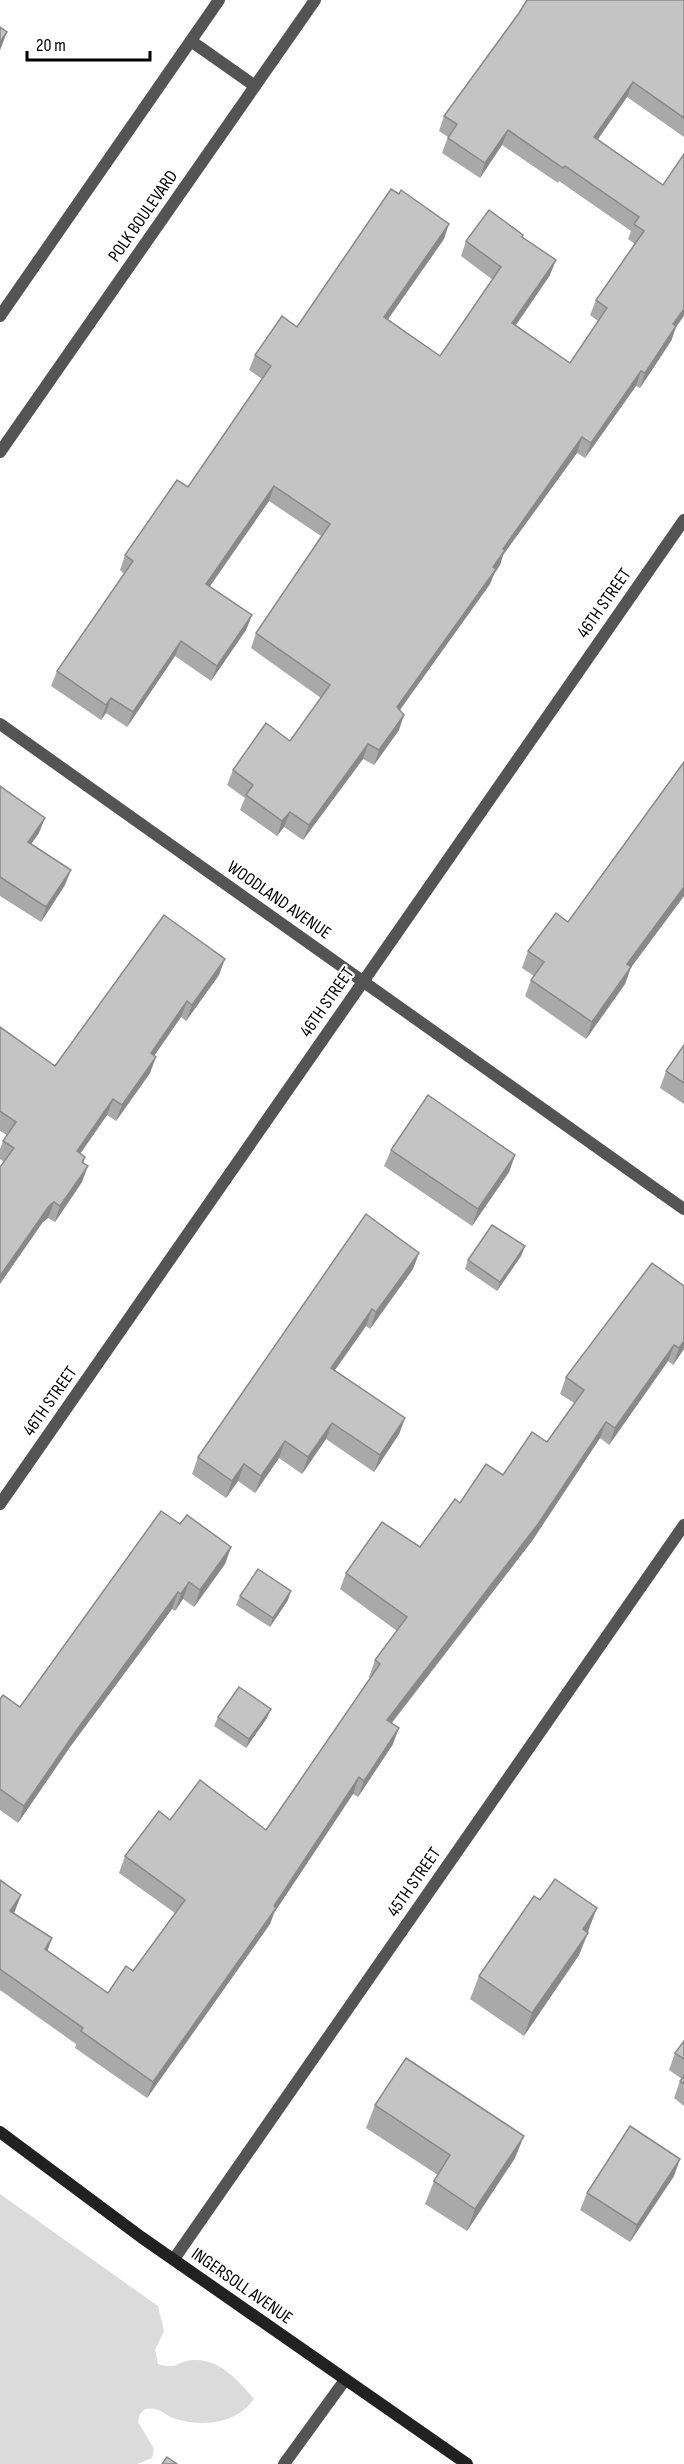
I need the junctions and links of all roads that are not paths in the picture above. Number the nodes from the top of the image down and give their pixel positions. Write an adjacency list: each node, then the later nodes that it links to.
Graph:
1 (219, 0): 3 (street)
2 (315, 0): 4 (street, POLK BOULEVARD)
3 (191, 41): 4 (street); 5 (street)
4 (255, 86): 6 (street, POLK BOULEVARD)
5 (0, 316)
6 (0, 453)
7 (684, 520): 9 (street, 46TH STREET)
8 (0, 724): 9 (street, WOODLAND AVENUE)
9 (363, 981): 10 (street, WOODLAND AVENUE); 11 (street, 46TH STREET)
10 (684, 1209)
11 (0, 1504)
12 (684, 1526): 14 (street, 45TH STREET)
13 (0, 2132): 14 (main road, INGERSOLL AVENUE)
14 (174, 2259): 15 (main road, INGERSOLL AVENUE)
15 (345, 2380): 16 (street); 17 (main road, INGERSOLL AVENUE)
16 (284, 2464)
17 (467, 2464)

